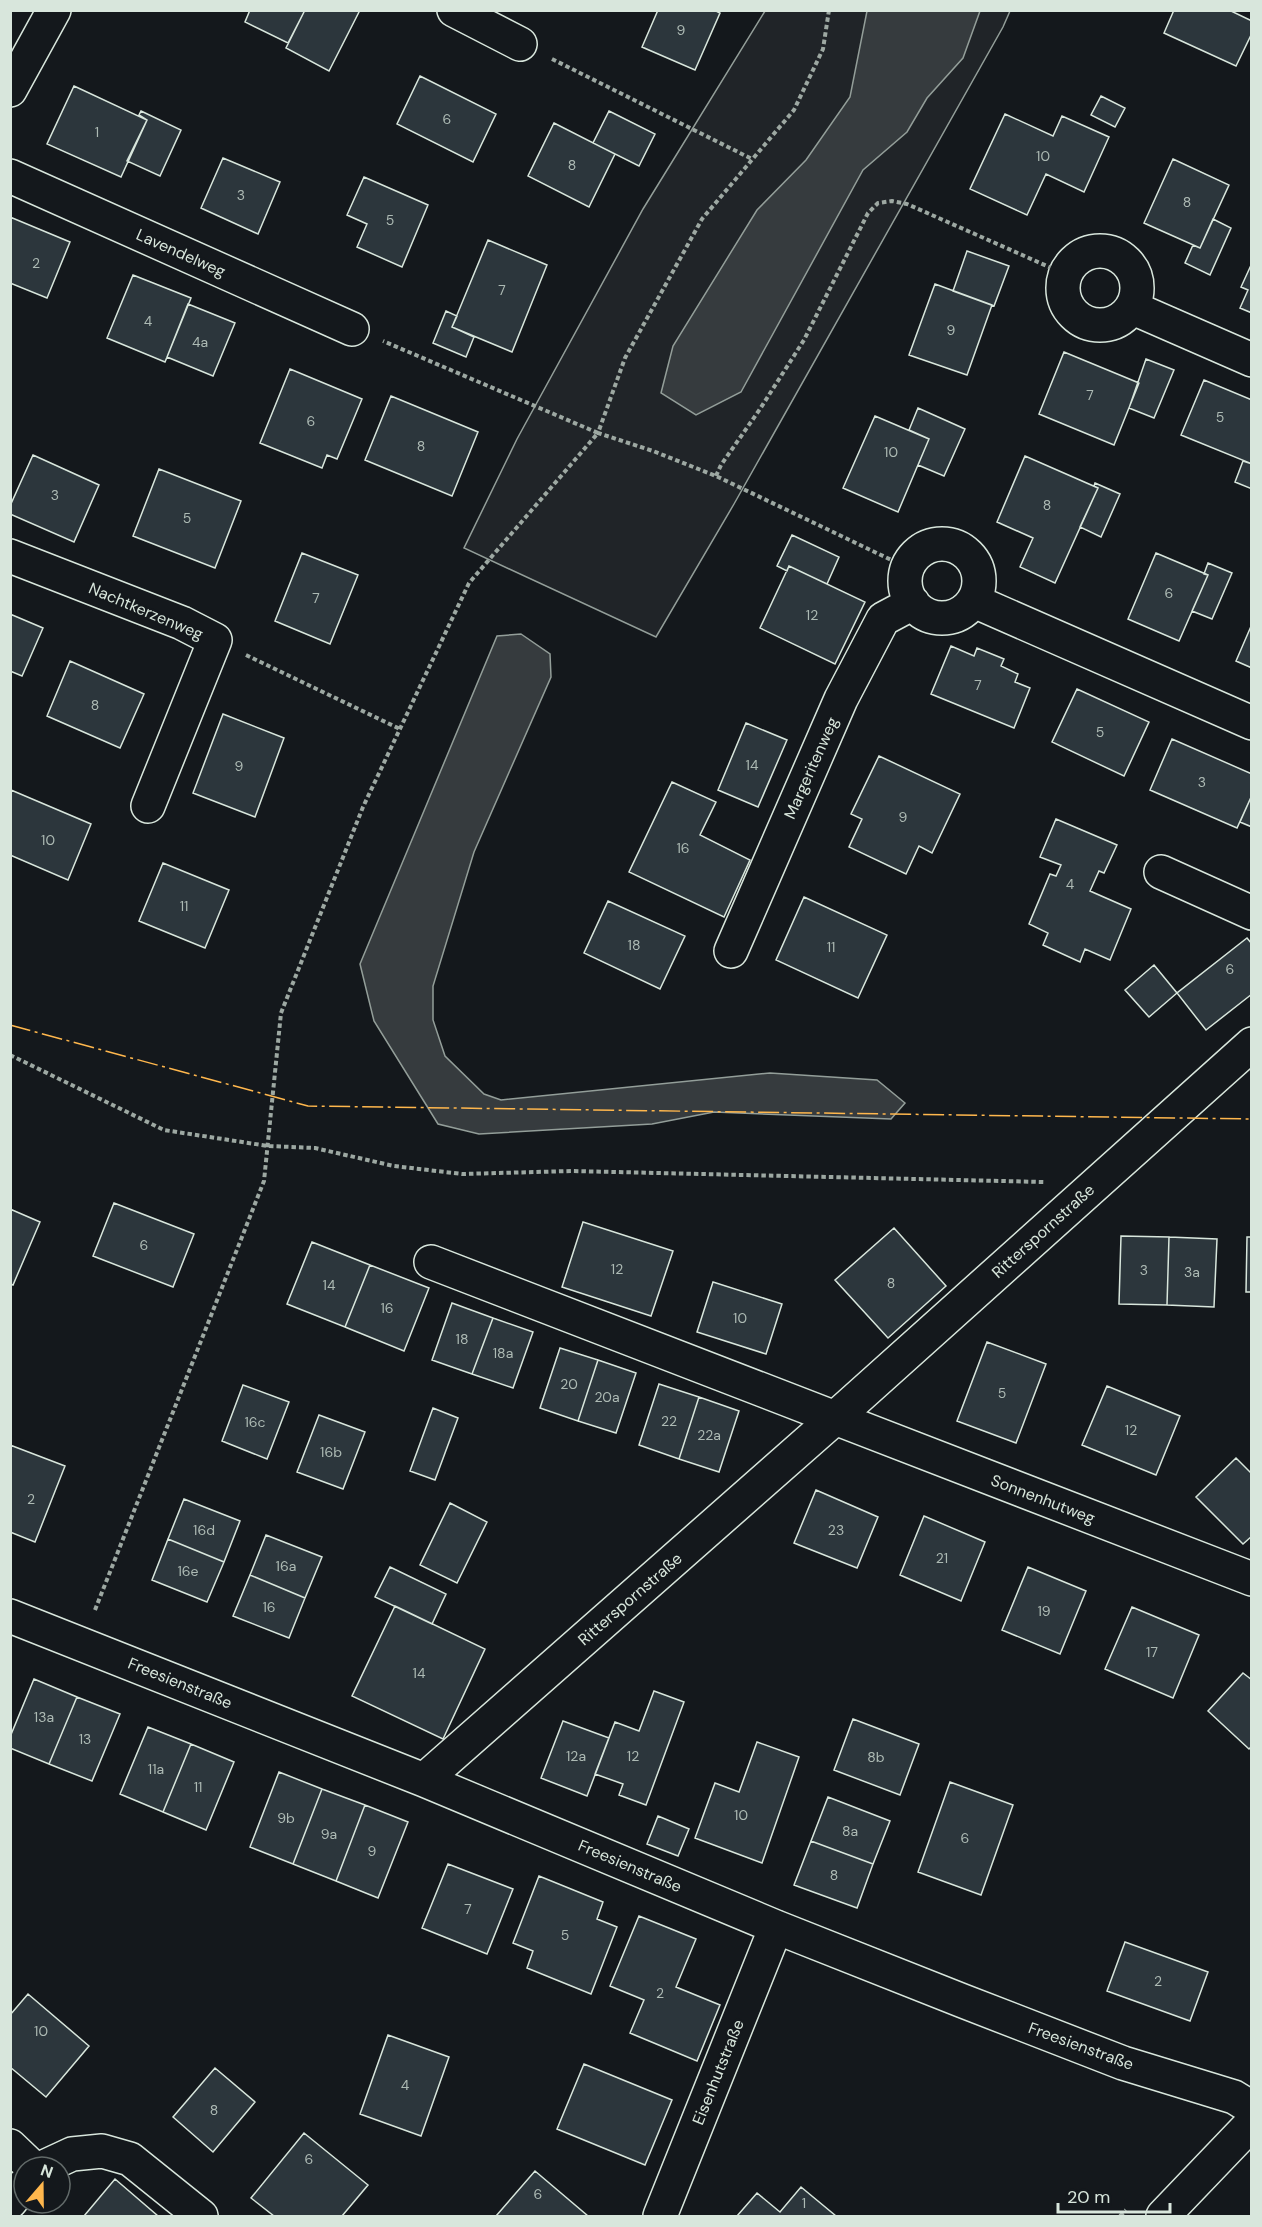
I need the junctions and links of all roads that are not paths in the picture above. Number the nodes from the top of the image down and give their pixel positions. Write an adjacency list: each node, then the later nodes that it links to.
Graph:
1 (54, 10): 4 (street)
2 (454, 10): 3 (street)
3 (520, 44)
4 (10, 90)
5 (10, 176): 7 (street, Lavendelweg)
6 (1132, 308): 6 (street); 8 (street)
7 (352, 329)
8 (1251, 360)
9 (10, 556): 13 (street, Nachtkerzenweg)
10 (974, 601): 11 (street); 11 (street); 12 (street)
11 (913, 603): 16 (street, Margeritenweg)
12 (1251, 723)
13 (148, 807)
14 (1161, 872): 15 (street)
15 (1251, 912)
16 (731, 951)
17 (1251, 1044): 19 (street, Ritterspornstraße)
18 (431, 1262): 19 (street)
19 (835, 1418): 20 (street, Sonnenhutweg); 22 (street, Ritterspornstraße)
20 (1251, 1579)
21 (10, 1616): 22 (street, Freesienstraße)
22 (424, 1780): 23 (street, Freesienstraße)
23 (776, 1926): 24 (street, Freesienstraße); 28 (street, Eisenhutstraße)
24 (1251, 2108)
25 (1251, 2123): 29 (street)
26 (70, 2155): 27 (street)
27 (201, 2217)
28 (660, 2217)
29 (1163, 2217)

